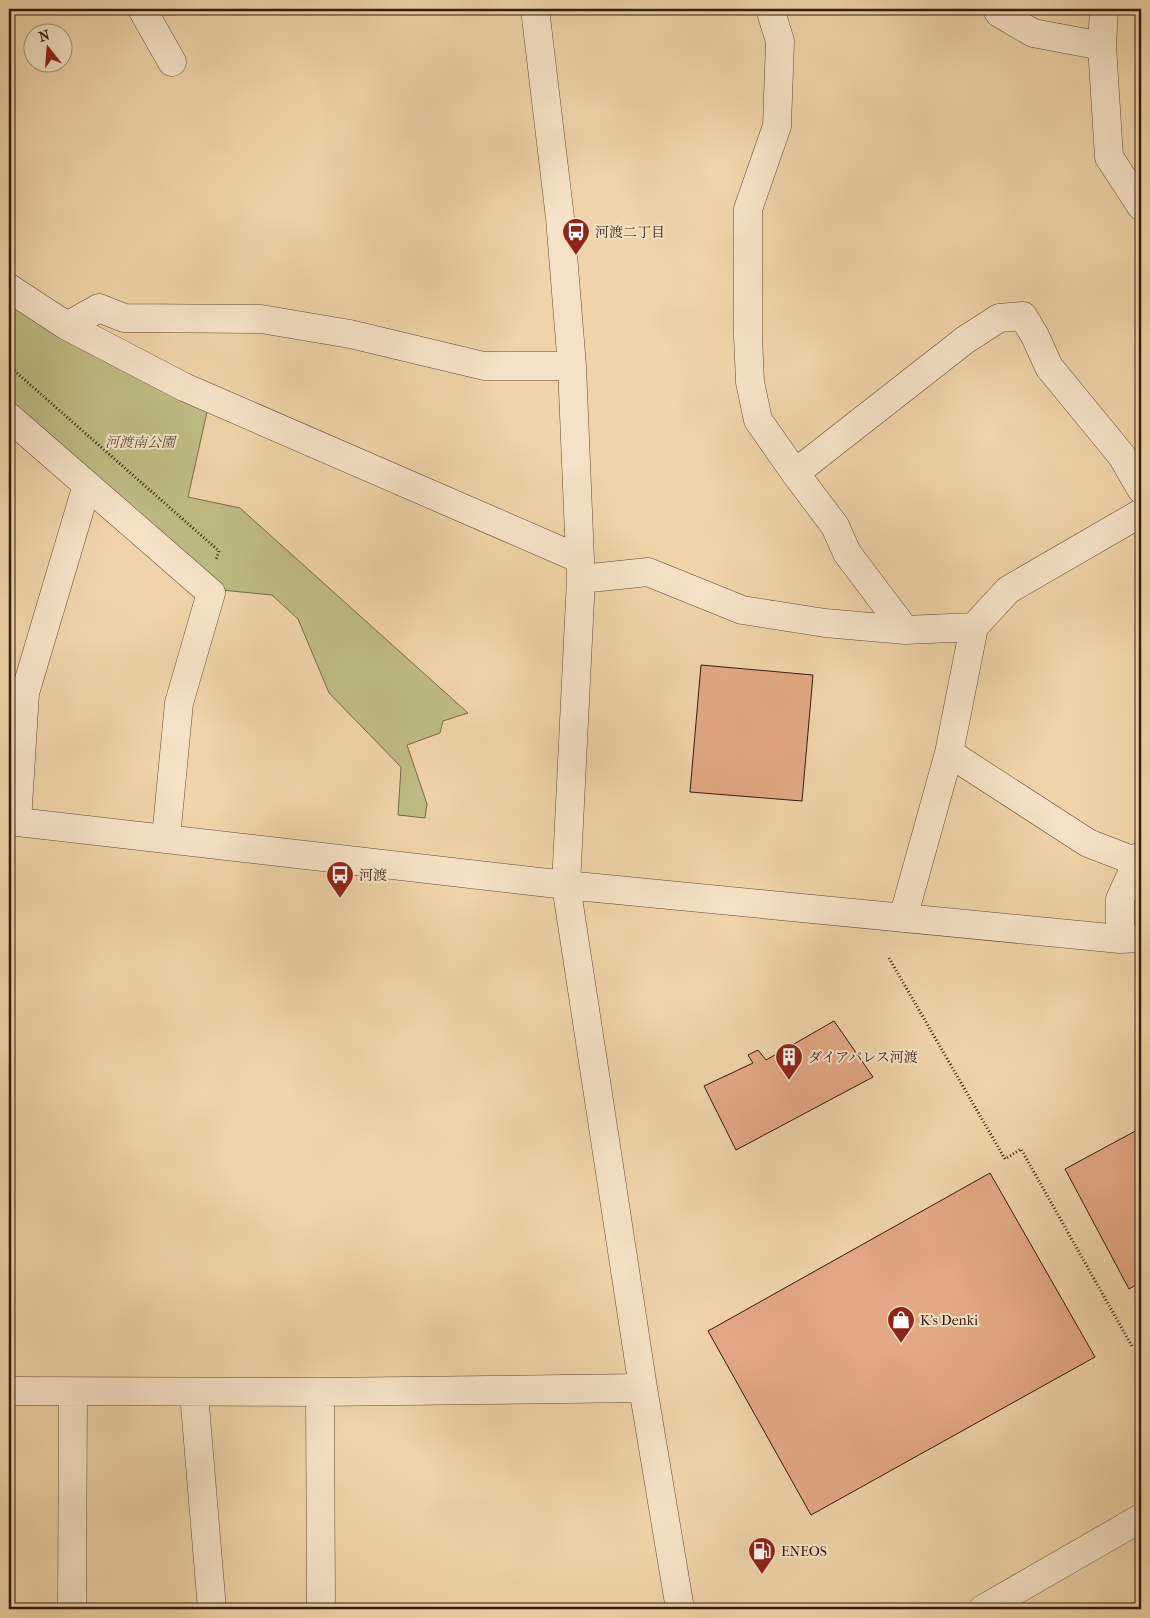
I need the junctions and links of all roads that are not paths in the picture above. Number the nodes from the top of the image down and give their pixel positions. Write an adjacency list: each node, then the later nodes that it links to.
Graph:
1 (142, 9): 7 (street)
2 (535, 9): 11 (street)
3 (770, 9): 13 (street)
4 (997, 9): 6 (street)
5 (1104, 9): 6 (street)
6 (1102, 46): 8 (street)
7 (172, 62)
8 (1141, 206)
9 (9, 288): 10 (street)
10 (67, 326): 11 (street); 17 (street)
11 (572, 366): 17 (street)
12 (9, 417): 14 (street)
13 (795, 473): 15 (street); 19 (street)
14 (87, 485): 21 (street); 22 (street)
15 (1141, 489)
16 (1141, 513): 18 (street)
17 (580, 569): 19 (street); 24 (street)
18 (974, 627): 19 (street); 20 (street)
19 (905, 630)
20 (949, 753): 23 (street); 25 (street)
21 (13, 822): 22 (street)
22 (166, 838): 24 (street)
23 (1139, 859): 26 (street)
24 (566, 885): 25 (street); 27 (street)
25 (903, 918): 26 (street)
26 (1131, 938)
27 (643, 1388): 30 (street); 36 (street)
28 (9, 1392): 29 (street)
29 (73, 1392): 31 (street); 33 (street)
30 (320, 1392): 31 (street); 35 (street)
31 (194, 1393): 34 (street)
32 (1141, 1518): 37 (street)
33 (72, 1609)
34 (212, 1609)
35 (320, 1609)
36 (680, 1609)
37 (982, 1609)

